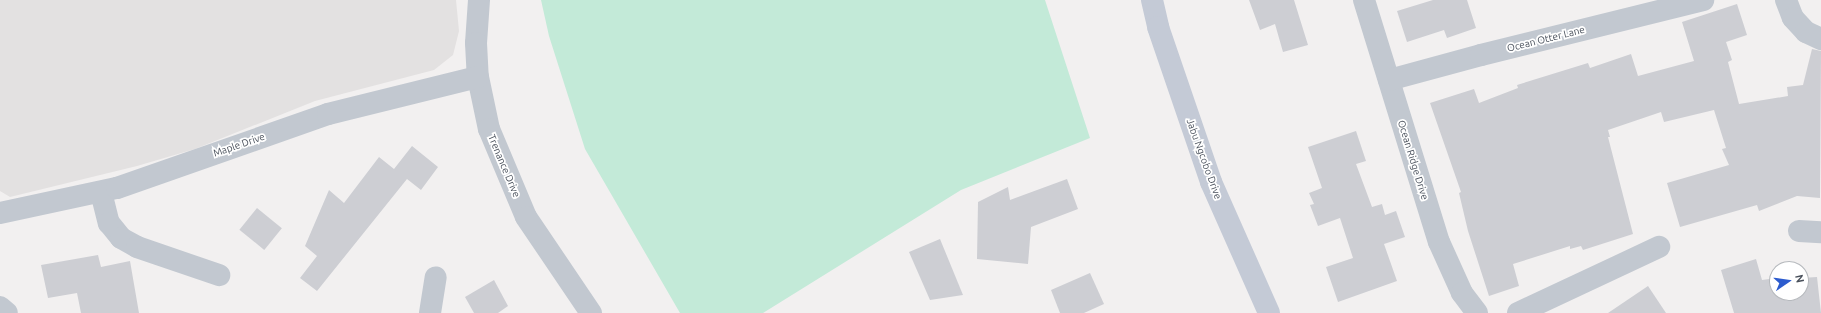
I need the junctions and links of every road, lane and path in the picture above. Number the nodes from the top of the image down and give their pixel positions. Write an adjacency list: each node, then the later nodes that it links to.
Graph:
1 (479, 0): 7 (street, Trenance Drive)
2 (1152, 0): 20 (main road, Jabu Ngcobo Drive)
3 (1364, 0): 8 (street, Ocean Ridge Drive)
4 (1703, 0): 8 (street, Ocean Otter Lane)
5 (1786, 0): 6 (street)
6 (1821, 39)
7 (478, 78): 9 (street, Maple Drive); 19 (street, Trenance Drive)
8 (1389, 80): 21 (street, Ocean Ridge Drive)
9 (101, 192): 10 (street, Maple Drive); 14 (street)
10 (0, 213)
11 (1799, 231): 12 (street)
12 (1821, 232)
13 (1659, 247): 22 (street)
14 (219, 275)
15 (436, 277): 18 (street)
16 (0, 307): 17 (street)
17 (7, 313)
18 (430, 313)
19 (591, 313)
20 (1269, 313)
21 (1477, 313)
22 (1518, 313)

